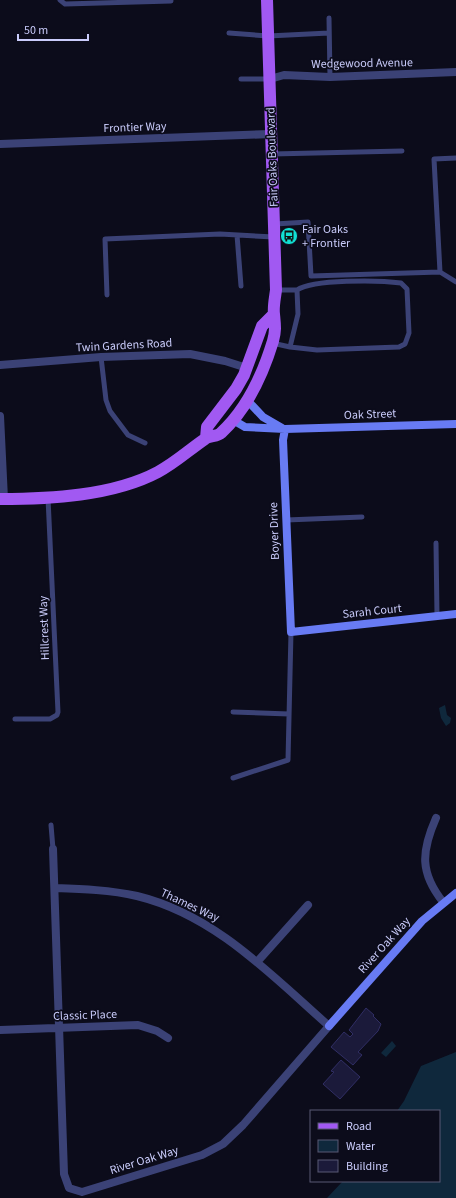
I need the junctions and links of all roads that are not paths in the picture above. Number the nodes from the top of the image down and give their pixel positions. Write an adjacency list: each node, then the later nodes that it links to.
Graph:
1 (60, 0): 2 (lane)
2 (171, 0)
3 (267, 0): 7 (main road, Fair Oaks Boulevard)
4 (328, 18): 6 (lane)
5 (229, 33): 7 (lane)
6 (329, 33): 7 (lane); 9 (lane)
7 (268, 36): 10 (main road, Fair Oaks Boulevard)
8 (456, 72): 9 (street, Wedgewood Avenue)
9 (330, 77): 10 (street, Wedgewood Avenue)
10 (270, 78): 11 (lane); 12 (main road, Fair Oaks Boulevard)
11 (241, 79)
12 (271, 134): 13 (street, Frontier Way); 15 (main road, Fair Oaks Boulevard)
13 (0, 144)
14 (402, 151): 15 (lane)
15 (272, 154): 17 (main road, Fair Oaks Boulevard)
16 (456, 158): 20 (lane)
17 (274, 224): 19 (main road, Fair Oaks Boulevard); 20 (lane)
18 (237, 235): 19 (lane); 22 (lane); 25 (lane)
19 (274, 237): 23 (main road, Fair Oaks Boulevard)
20 (440, 272): 21 (lane)
21 (456, 282)
22 (241, 286)
23 (276, 290): 24 (lane); 26 (main road, Fair Oaks Boulevard)
24 (297, 290): 28 (lane); 28 (lane)
25 (107, 295)
26 (274, 314): 27 (main road, Fair Oaks Boulevard); 31 (main road)
27 (272, 343): 28 (lane); 33 (main road, Fair Oaks Boulevard)
28 (290, 347)
29 (101, 357): 30 (street, Twin Gardens Road); 31 (street, Twin Gardens Road); 39 (lane)
30 (0, 365)
31 (247, 368): 32 (main road)
32 (242, 379): 35 (main road); 38 (main road)
33 (248, 400): 35 (main road, Fair Oaks Boulevard); 37 (street)
34 (0, 416): 41 (street)
35 (233, 420): 37 (street); 38 (main road, Fair Oaks Boulevard)
36 (456, 424): 37 (street, Oak Street)
37 (285, 429): 43 (street, Boyer Drive)
38 (206, 438): 40 (main road, Fair Oaks Boulevard)
39 (144, 443)
40 (48, 497): 41 (main road, Fair Oaks Boulevard); 50 (lane, Hillcrest Way)
41 (2, 499)
42 (362, 517): 43 (lane)
43 (286, 520): 47 (street, Boyer Drive)
44 (436, 543): 46 (lane)
45 (456, 614): 46 (street, Sarah Court)
46 (437, 616): 47 (street, Sarah Court)
47 (291, 632): 49 (lane)
48 (233, 712): 49 (lane)
49 (289, 714): 51 (lane)
50 (15, 719)
51 (233, 778)
52 (436, 818): 57 (street)
53 (51, 825): 54 (lane)
54 (53, 849): 55 (street, River Oak Way)
55 (55, 888): 59 (street, Thames Way); 61 (street, River Oak Way)
56 (456, 893): 57 (street, River Oak Way)
57 (443, 902): 60 (street, River Oak Way)
58 (308, 905): 59 (street)
59 (257, 962): 60 (street, Thames Way)
60 (329, 1026): 61 (street, River Oak Way)
61 (58, 1028): 62 (street, Classic Place); 63 (street, Classic Place)
62 (0, 1030)
63 (168, 1038)

